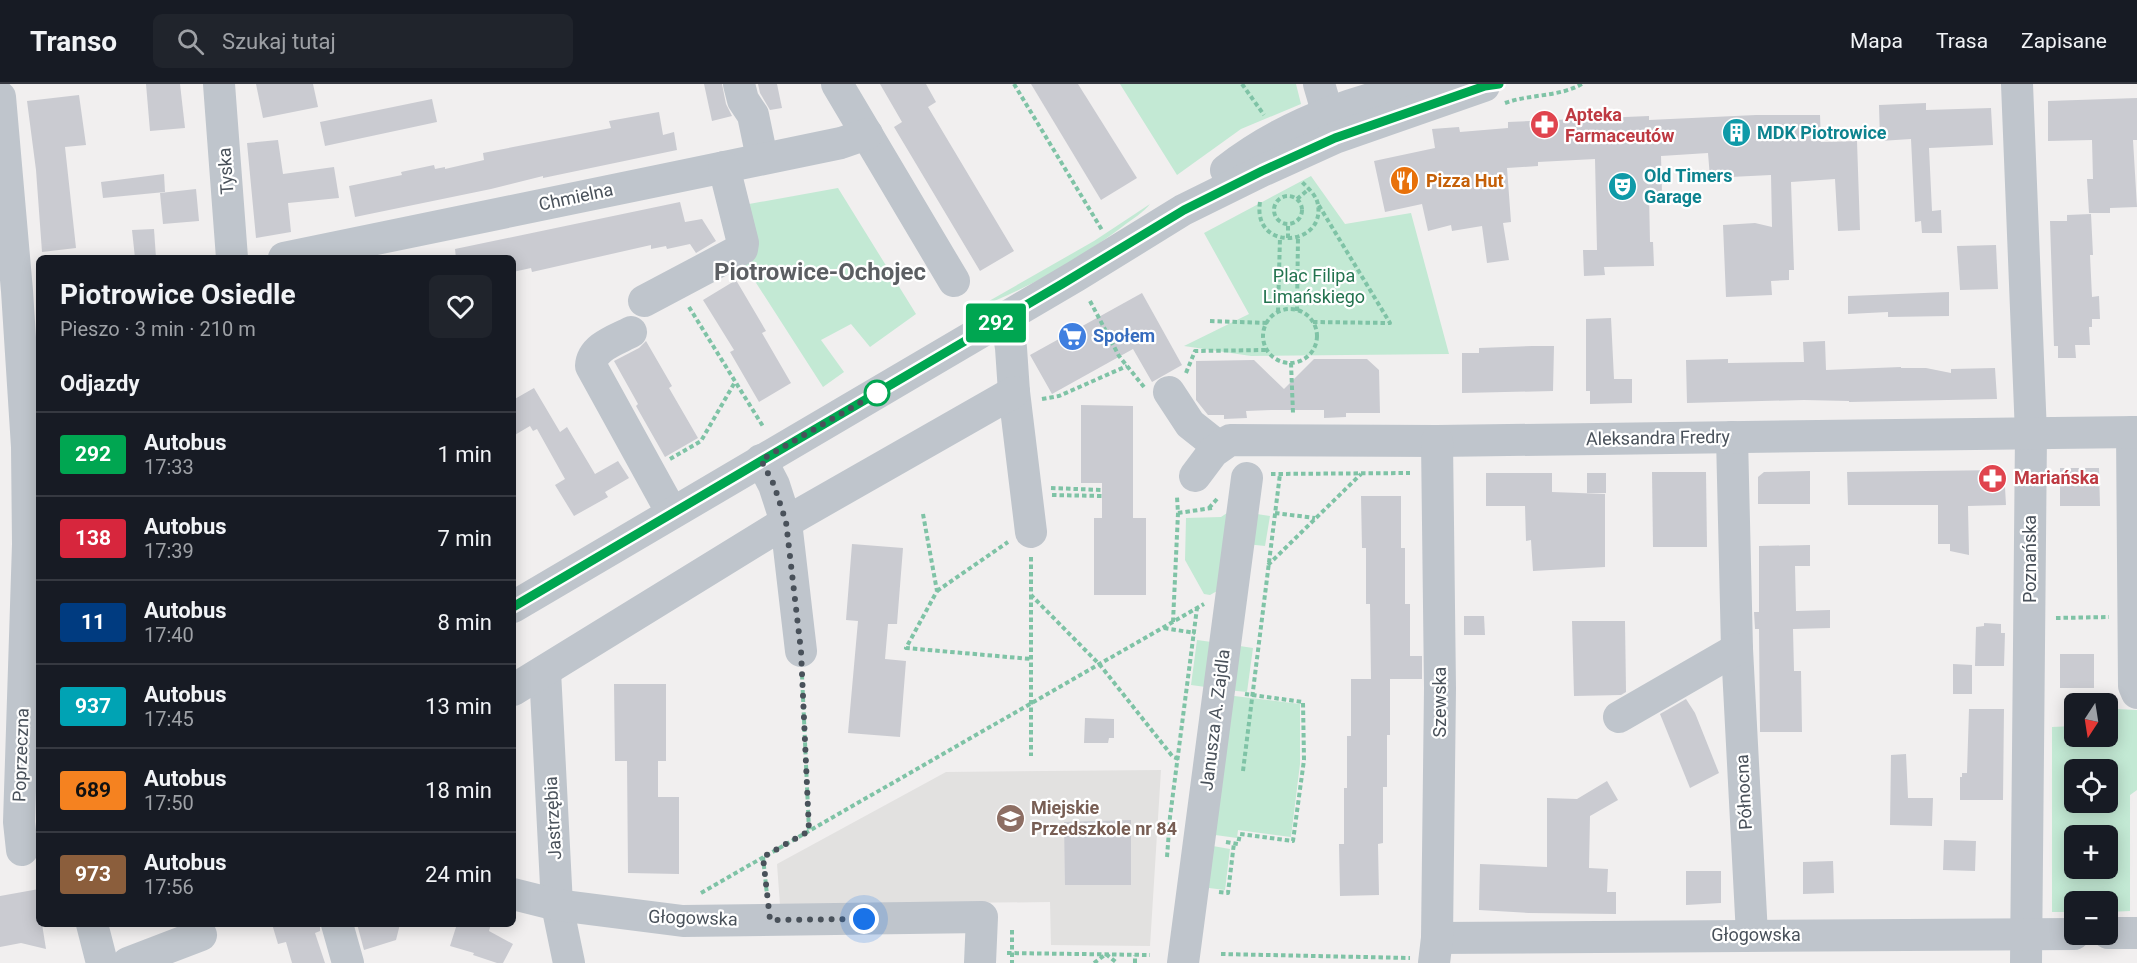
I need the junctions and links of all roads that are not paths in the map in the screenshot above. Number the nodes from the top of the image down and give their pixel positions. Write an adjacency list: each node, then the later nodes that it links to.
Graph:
1 (219, 84): 12 (street, Tyska)
2 (739, 84): 10 (street)
3 (837, 84): 9 (street)
4 (1319, 84): 8 (street)
5 (2017, 84): 22 (street, Poznańska)
6 (1493, 92): 8 (street)
7 (0, 97): 15 (street, Poprzeczna)
8 (1332, 126): 17 (street)
9 (867, 134): 10 (street, Chmielna); 14 (street)
10 (762, 158): 11 (street, Chmielna)
11 (724, 166): 13 (street, Chmielna); 16 (street)
12 (232, 255)
13 (298, 255)
14 (954, 281)
15 (8, 293): 35 (street, Poprzeczna)
16 (644, 302)
17 (1006, 317): 20 (street); 26 (street)
18 (631, 332): 29 (street)
19 (1159, 392): 25 (street)
20 (1026, 396): 30 (street); 31 (street)
21 (2134, 432): 22 (street, Aleksandra Fredry); 38 (street)
22 (2031, 434): 23 (street, Aleksandra Fredry); 50 (street, Poznańska)
23 (1732, 437): 24 (street, Aleksandra Fredry); 33 (street, Północna)
24 (1437, 441): 25 (street, Aleksandra Fredry); 51 (street, Szewska)
25 (1219, 447): 27 (street)
26 (761, 460): 29 (street); 30 (street)
27 (1195, 476)
28 (1244, 481): 57 (street, Janusza A. Zajdla)
29 (672, 513): 32 (street)
30 (786, 522): 34 (street); 36 (street)
31 (1030, 530)
32 (516, 605)
33 (1737, 650): 39 (street); 48 (street, Północna)
34 (801, 651)
35 (12, 658): 40 (street, Poprzeczna)
36 (545, 671): 37 (street); 42 (street, Jastrzębia)
37 (516, 688)
38 (2137, 693)
39 (1619, 717)
40 (20, 851)
41 (516, 895): 42 (street, Głogowska)
42 (557, 905): 52 (street, Głogowska); 56 (street, Jastrzębia)
43 (93, 927): 53 (street)
44 (338, 927): 55 (street)
45 (2118, 933): 46 (street)
46 (2137, 933)
47 (201, 935): 54 (street)
48 (1752, 935): 50 (street, Głogowska); 51 (street, Głogowska)
49 (2064, 937): 50 (street, Głogowska)
50 (2026, 949)
51 (1427, 953)
52 (980, 958)
53 (102, 963)
54 (128, 963)
55 (348, 963)
56 (569, 963)
57 (1183, 963)

